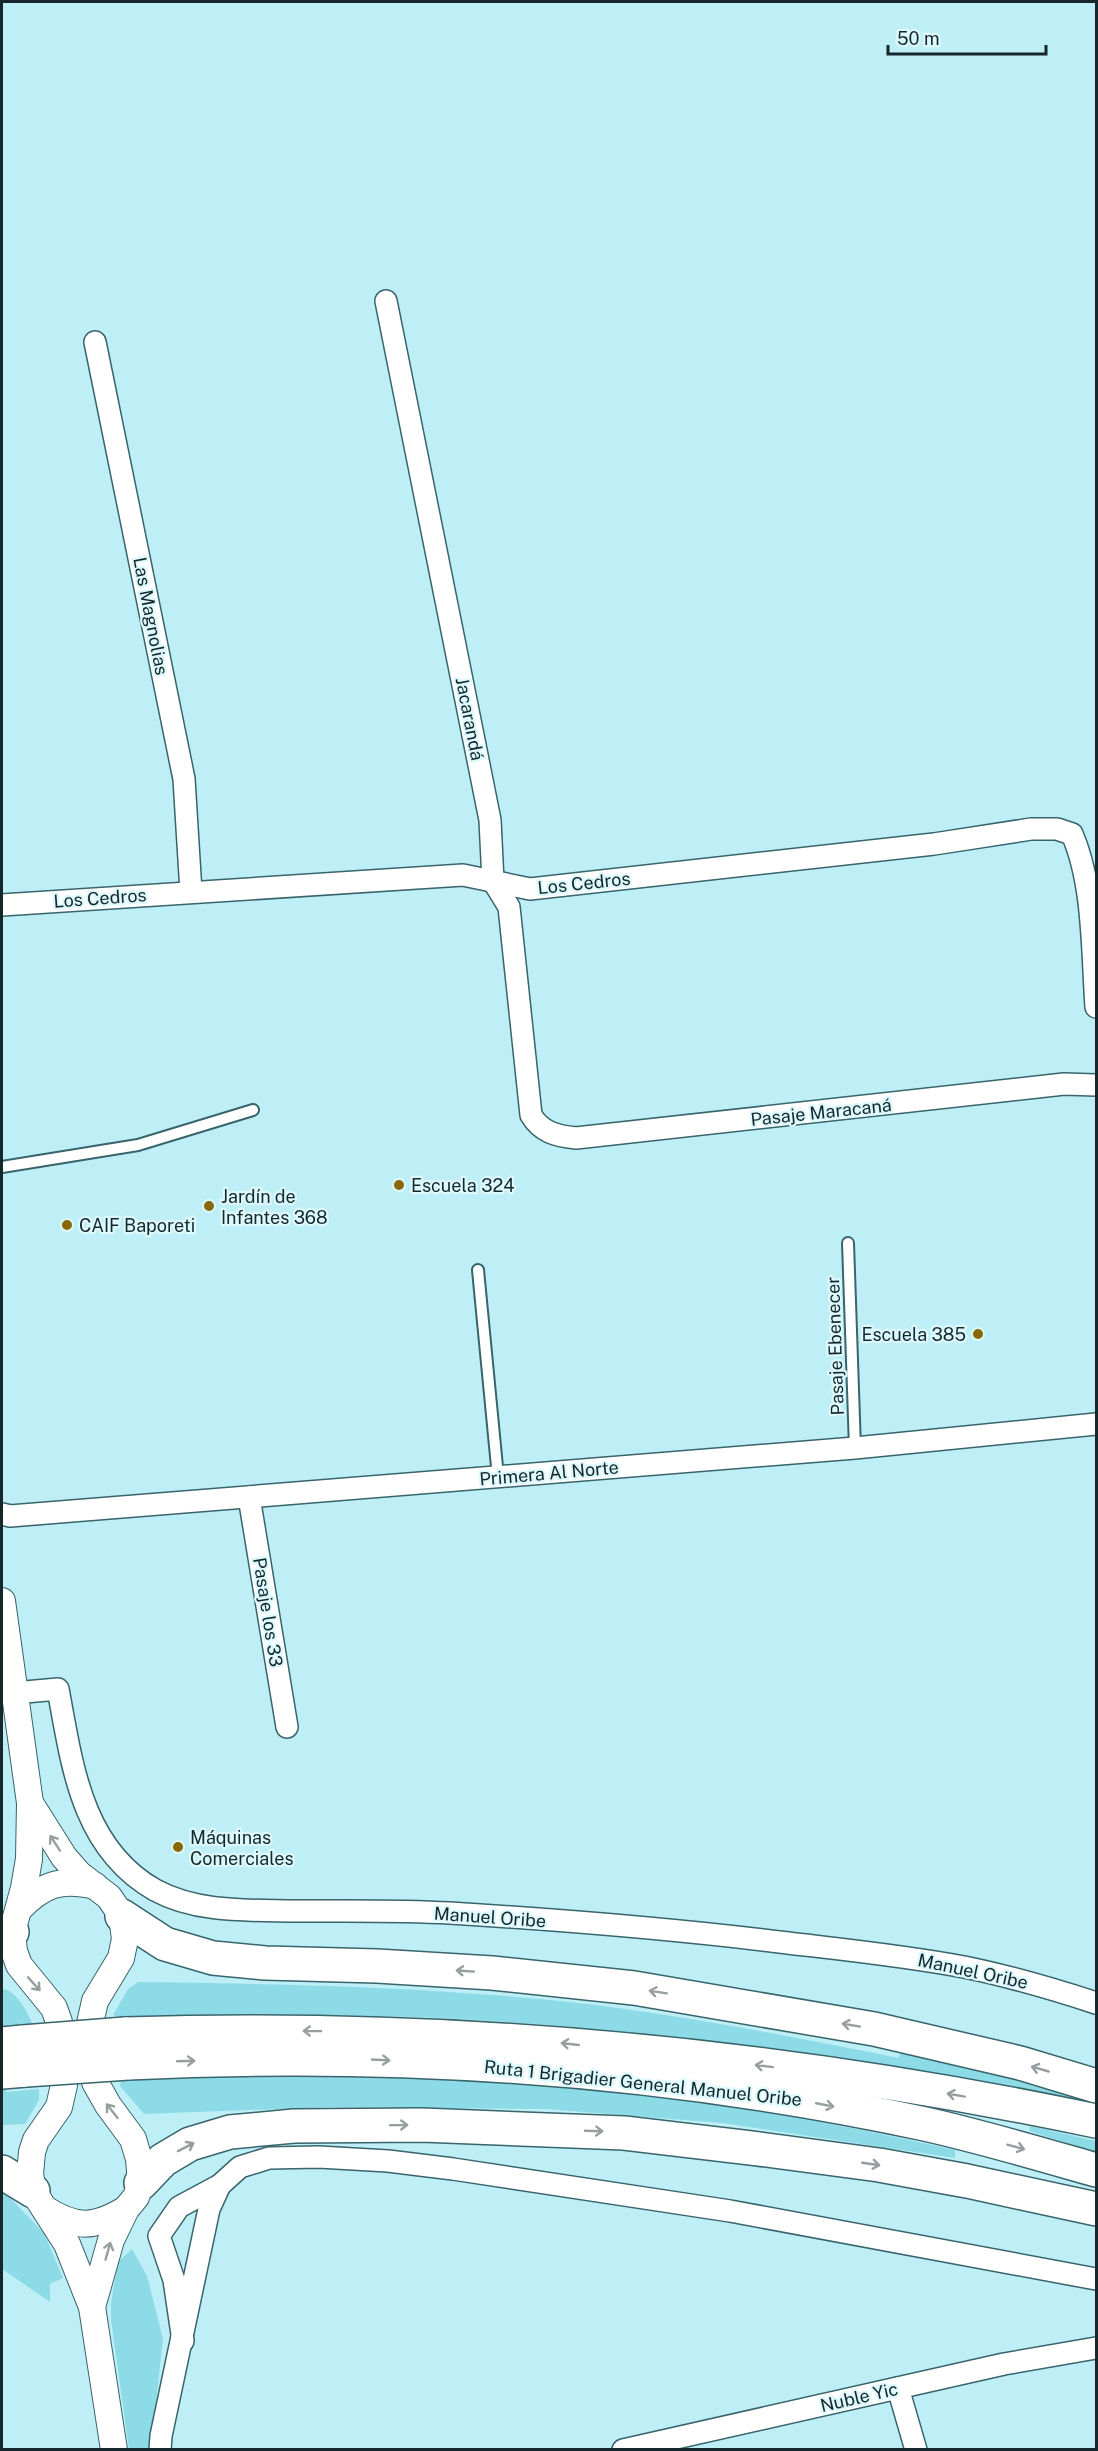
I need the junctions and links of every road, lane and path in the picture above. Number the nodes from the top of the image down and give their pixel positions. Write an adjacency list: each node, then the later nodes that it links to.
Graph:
1 (386, 301): 4 (street, Jacarandá)
2 (95, 342): 5 (street, Las Magnolias)
3 (1091, 877): 4 (street, Los Cedros); 7 (street)
4 (494, 881): 5 (street, Los Cedros); 10 (street, Jacarandá)
5 (191, 892): 6 (street, Los Cedros)
6 (2, 905)
7 (1096, 1007)
8 (1096, 1085): 10 (street, Pasaje Maracaná)
9 (252, 1110): 11 (lane)
10 (546, 1131)
11 (2, 1167)
12 (848, 1243): 15 (lane, Pasaje Ebenecer)
13 (478, 1270): 16 (lane)
14 (1096, 1424): 15 (street, Primera Al Norte)
15 (855, 1448): 16 (street, Primera Al Norte)
16 (498, 1477): 17 (street, Primera Al Norte)
17 (249, 1497): 18 (street, Primera Al Norte); 21 (street, Pasaje los 33)
18 (2, 1514)
19 (2, 1602): 20 (street)
20 (14, 1693): 22 (street); 26 (street, Manuel Oribe)
21 (288, 1727)
22 (30, 1803): 23 (street, one-way to 22); 25 (street)
23 (95, 1886): 24 (street); 25 (street)
24 (122, 1916): 29 (highway, one-way to 24); 34 (street, one-way to 24)
25 (8, 1928): 35 (street, one-way to 35)
26 (1096, 2002)
27 (126, 2049): 28 (highway, Ruta 1 Brigadier General Manuel Oribe, bridge); 30 (highway, Ruta 1 Brigadier General Manuel Oribe, one-way to 27); 31 (highway, Ruta 1 Brigadier General Manuel Oribe, one-way to 31)
28 (13, 2057)
29 (1096, 2086)
30 (1096, 2121)
31 (1096, 2170)
32 (2, 2172): 35 (highway)
33 (220, 2185): 37 (street); 39 (street); 39 (street)
34 (133, 2196): 35 (street); 36 (highway, one-way to 36); 38 (street, one-way to 34)
35 (39, 2200): 38 (street)
36 (1096, 2209)
37 (1096, 2279)
38 (92, 2307): 43 (street)
39 (183, 2341): 44 (street)
40 (1096, 2348): 41 (street, Nuble Yic)
41 (898, 2388): 42 (street, Nuble Yic); 46 (street)
42 (652, 2447): 45 (street, Nuble Yic)
43 (114, 2450)
44 (160, 2450)
45 (623, 2450)
46 (916, 2450)

